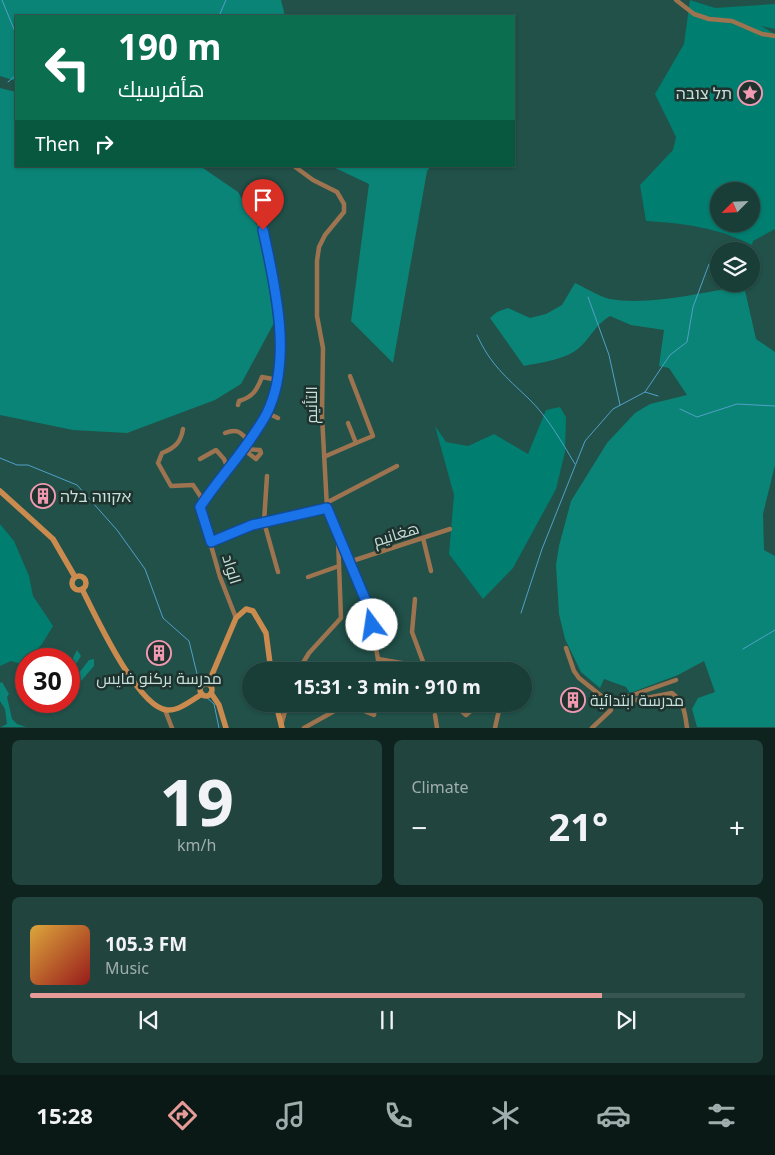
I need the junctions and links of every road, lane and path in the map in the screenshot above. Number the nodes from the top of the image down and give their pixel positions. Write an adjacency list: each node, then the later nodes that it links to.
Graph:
1 (676, 0): 2 (street)
2 (775, 36)
3 (295, 167): 15 (street, التأنيم)
4 (256, 212): 6 (street)
5 (350, 376): 14 (street)
6 (278, 380): 7 (street); 8 (street)
7 (238, 405)
8 (267, 413): 9 (street); 13 (street)
9 (278, 418)
10 (348, 423): 14 (street)
11 (183, 429): 22 (street, الواد)
12 (226, 434): 13 (street)
13 (249, 441): 18 (street)
14 (356, 443): 15 (street)
15 (326, 456): 21 (street, التأنيم)
16 (200, 459): 18 (street)
17 (397, 466): 21 (street)
18 (228, 469): 22 (street)
19 (267, 476): 24 (street)
20 (0, 491): 33 (main road)
21 (328, 502): 23 (street, التأنيم)
22 (200, 507): 28 (street, الواد)
23 (327, 508): 24 (street); 26 (street)
24 (264, 522): 28 (street); 32 (street)
25 (450, 529): 27 (street, هغانيم)
26 (338, 534): 29 (street); 30 (street)
27 (423, 538): 29 (street, هغانيم); 31 (street)
28 (211, 542): 37 (street, الواد)
29 (349, 562): 39 (street)
30 (339, 566): 34 (street); 41 (street)
31 (430, 571)
32 (278, 572)
33 (75, 577): 35 (main road); 35 (main road)
34 (308, 577)
35 (82, 589): 50 (main road)
36 (415, 599): 43 (street)
37 (236, 618): 40 (main road); 45 (main road)
38 (566, 648): 49 (street)
39 (378, 659): 42 (street)
40 (271, 662)
41 (304, 662)
42 (394, 662)
43 (423, 662)
44 (676, 680): 48 (street)
45 (208, 684): 46 (main road); 47 (main road)
46 (211, 693): 47 (main road); 59 (main road)
47 (202, 694): 50 (main road)
48 (622, 698): 49 (street); 64 (street)
49 (610, 703): 63 (street)
50 (165, 710): 58 (street)
51 (278, 712): 57 (main road)
52 (285, 712): 57 (street)
53 (335, 712): 56 (street)
54 (499, 712): 62 (street)
55 (435, 715): 61 (street)
56 (312, 726): 60 (street)
57 (282, 727)
58 (172, 728)
59 (226, 728)
60 (304, 728)
61 (436, 728)
62 (495, 728)
63 (592, 728)
64 (687, 728)

